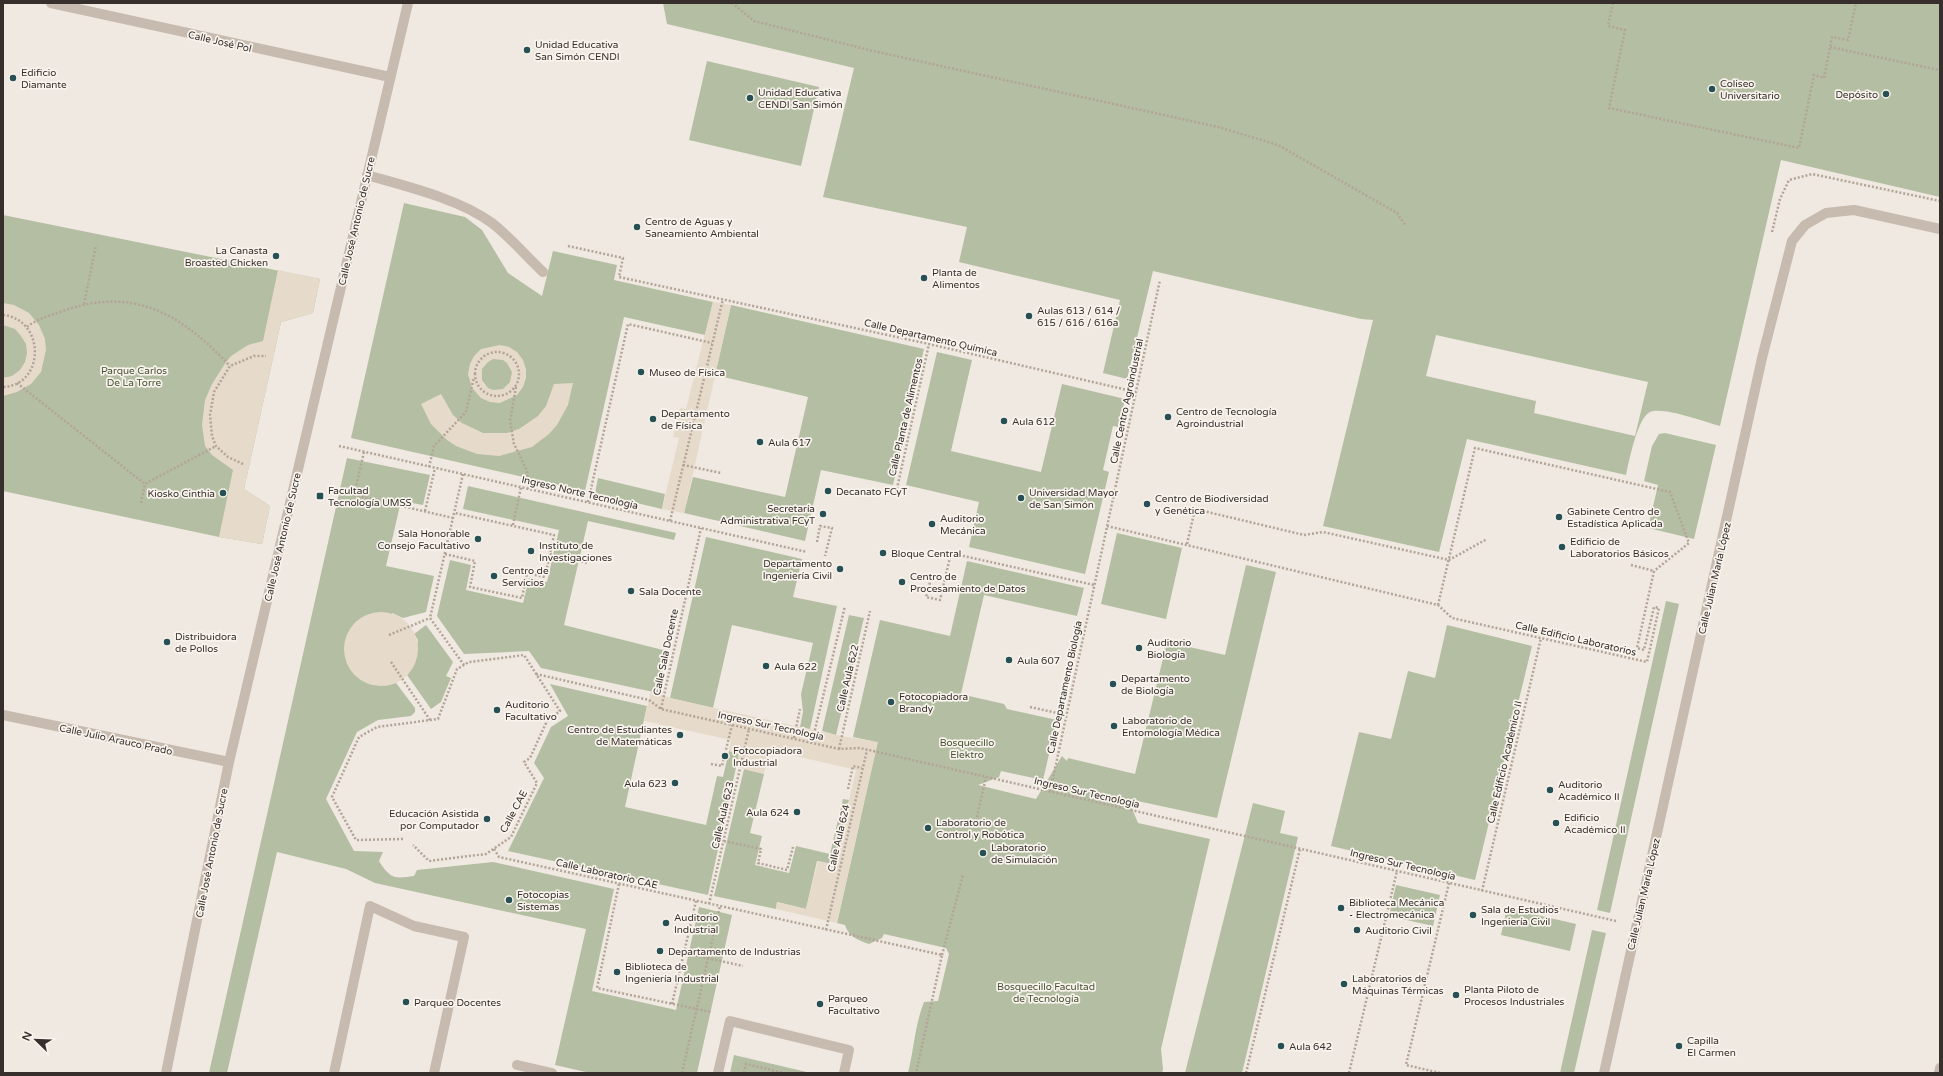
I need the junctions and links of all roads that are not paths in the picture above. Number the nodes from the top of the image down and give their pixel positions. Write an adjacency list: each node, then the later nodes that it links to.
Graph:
1 (51, 3): 3 (street, Calle José Pol)
2 (408, 3): 3 (street, Calle José Antonio de Sucre)
3 (390, 78): 4 (street, Calle José Antonio de Sucre)
4 (367, 176): 6 (street); 8 (street, Calle José Antonio de Sucre)
5 (1940, 230): 17 (street, Calle Julian María López)
6 (543, 272)
7 (3, 715): 8 (street, Calle Julio Arauco Prado)
8 (229, 762): 11 (street, Calle José Antonio de Sucre)
9 (516, 1065): 14 (street)
10 (1940, 1068): 18 (street)
11 (166, 1073)
12 (334, 1073): 13 (street)
13 (434, 1073)
14 (552, 1073)
15 (718, 1073): 16 (street)
16 (844, 1073)
17 (1604, 1073)
18 (1939, 1073)

